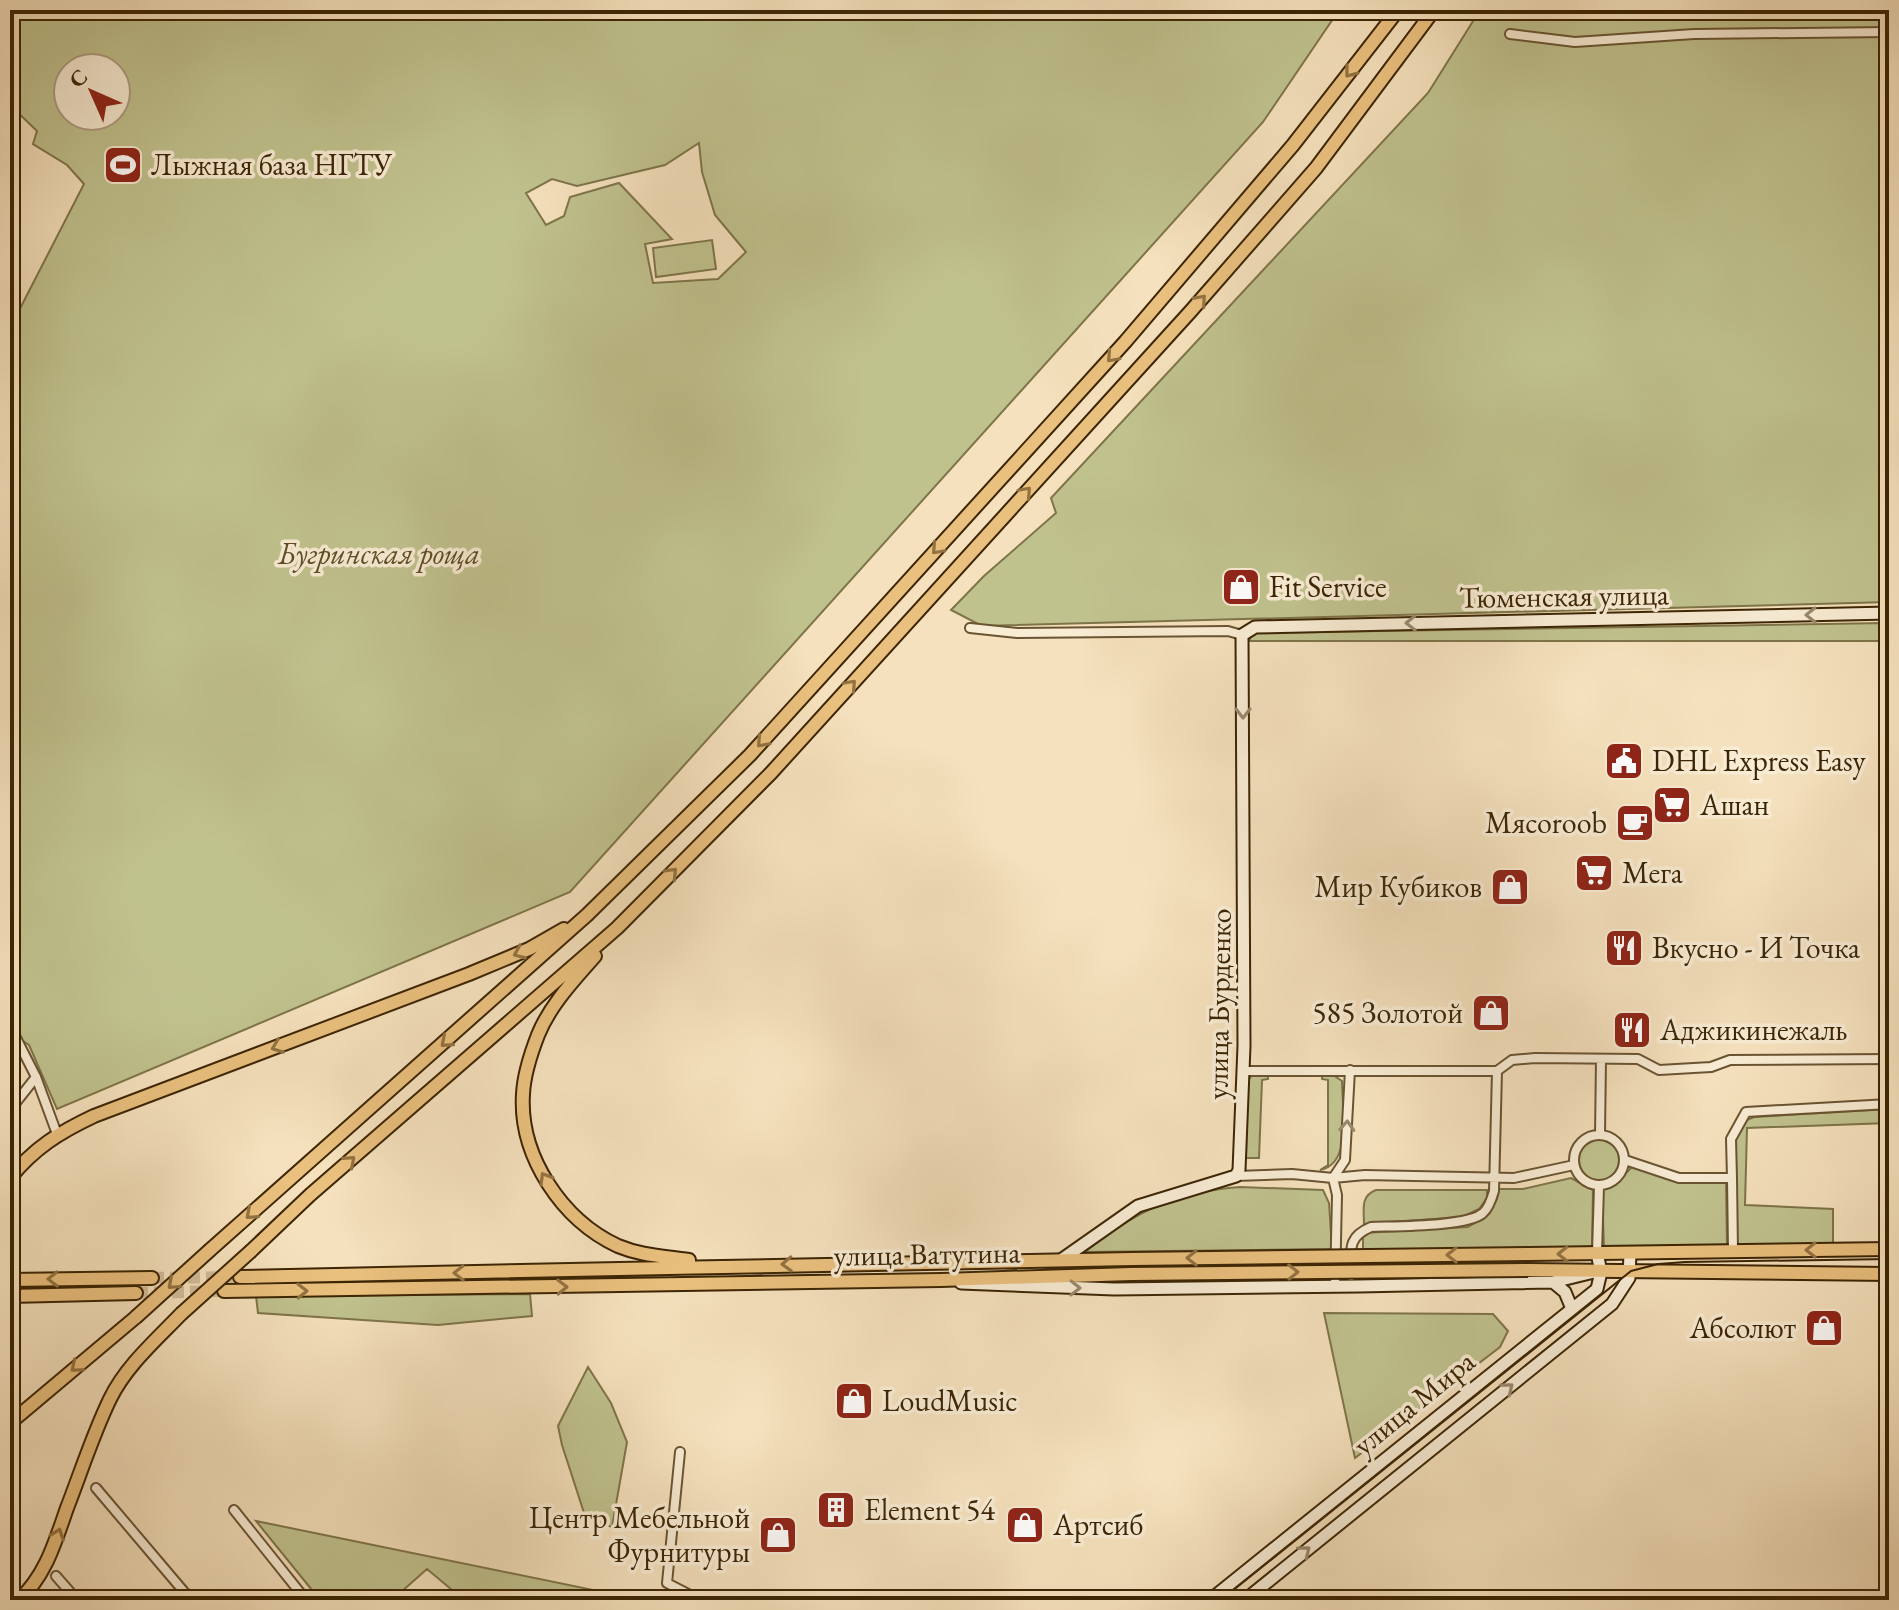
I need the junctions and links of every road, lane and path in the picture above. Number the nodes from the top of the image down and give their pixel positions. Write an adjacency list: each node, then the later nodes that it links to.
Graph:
1 (1398, 10): 8 (main road, one-way to 8)
2 (1434, 10): 9 (main road, one-way to 2)
3 (1889, 32): 4 (street)
4 (1510, 34)
5 (1889, 613): 7 (street, Тюменская улица, one-way to 7)
6 (970, 628): 7 (street)
7 (1242, 635): 14 (street, улица Бурденко, one-way to 14)
8 (587, 915): 19 (main road, one-way to 19); 49 (main road, one-way to 49, bridge)
9 (617, 928): 34 (main road, one-way to 9); 56 (main road, one-way to 9, bridge)
10 (10, 1026): 16 (street)
11 (1601, 1059): 12 (street); 15 (street); 20 (street)
12 (1889, 1059)
13 (1350, 1070): 14 (street); 15 (street); 25 (street, one-way to 13)
14 (1244, 1071): 23 (street, улица Бурденко)
15 (1497, 1071): 27 (street)
16 (36, 1077): 18 (street); 19 (street)
17 (1889, 1104): 26 (street)
18 (10, 1110)
19 (57, 1134): 24 (main road)
20 (1600, 1135): 21 (street); 22 (street)
21 (1625, 1160): 26 (street); 28 (street)
22 (1574, 1165): 27 (street); 28 (street)
23 (1236, 1176): 25 (street); 33 (street)
24 (10, 1178)
25 (1333, 1178): 27 (street); 43 (street)
26 (1732, 1178): 30 (street)
27 (1494, 1179): 44 (street)
28 (1599, 1186): 31 (street)
29 (1889, 1249): 30 (main road, one-way to 30)
30 (1733, 1251): 32 (main road)
31 (1597, 1253): 32 (main road); 33 (main road, улица Ватутина, one-way to 33, bridge); 36 (street)
32 (1630, 1253): 35 (street)
33 (1061, 1260): 34 (main road, улица Ватутина, one-way to 34)
34 (732, 1266): 38 (main road, улица Ватутина, one-way to 38)
35 (1631, 1271): 36 (main road, улица Ватутина); 37 (main road); 54 (street, улица Мира, one-way to 35)
36 (1598, 1272): 41 (main road, улица Ватутина, one-way to 36, bridge); 42 (street); 48 (street, улица Мира)
37 (1889, 1274)
38 (240, 1277)
39 (152, 1278): 40 (main road, one-way to 40)
40 (10, 1280)
41 (941, 1280): 43 (street, one-way to 43); 45 (main road, улица Ватутина, one-way to 41)
42 (1553, 1282): 44 (street); 48 (street)
43 (1335, 1286): 44 (street)
44 (1351, 1286)
45 (224, 1291)
46 (136, 1293): 47 (main road)
47 (10, 1297)
48 (1572, 1309): 52 (street, улица Мира)
49 (10, 1423)
50 (680, 1452): 60 (street)
51 (96, 1488): 58 (street)
52 (1341, 1494): 54 (street); 61 (street, улица Мира)
53 (234, 1510): 59 (street)
54 (1355, 1511): 62 (street, улица Мира, one-way to 54)
55 (56, 1576): 57 (street)
56 (19, 1600)
57 (77, 1600)
58 (191, 1600)
59 (306, 1600)
60 (700, 1600)
61 (1210, 1600)
62 (1245, 1600)

